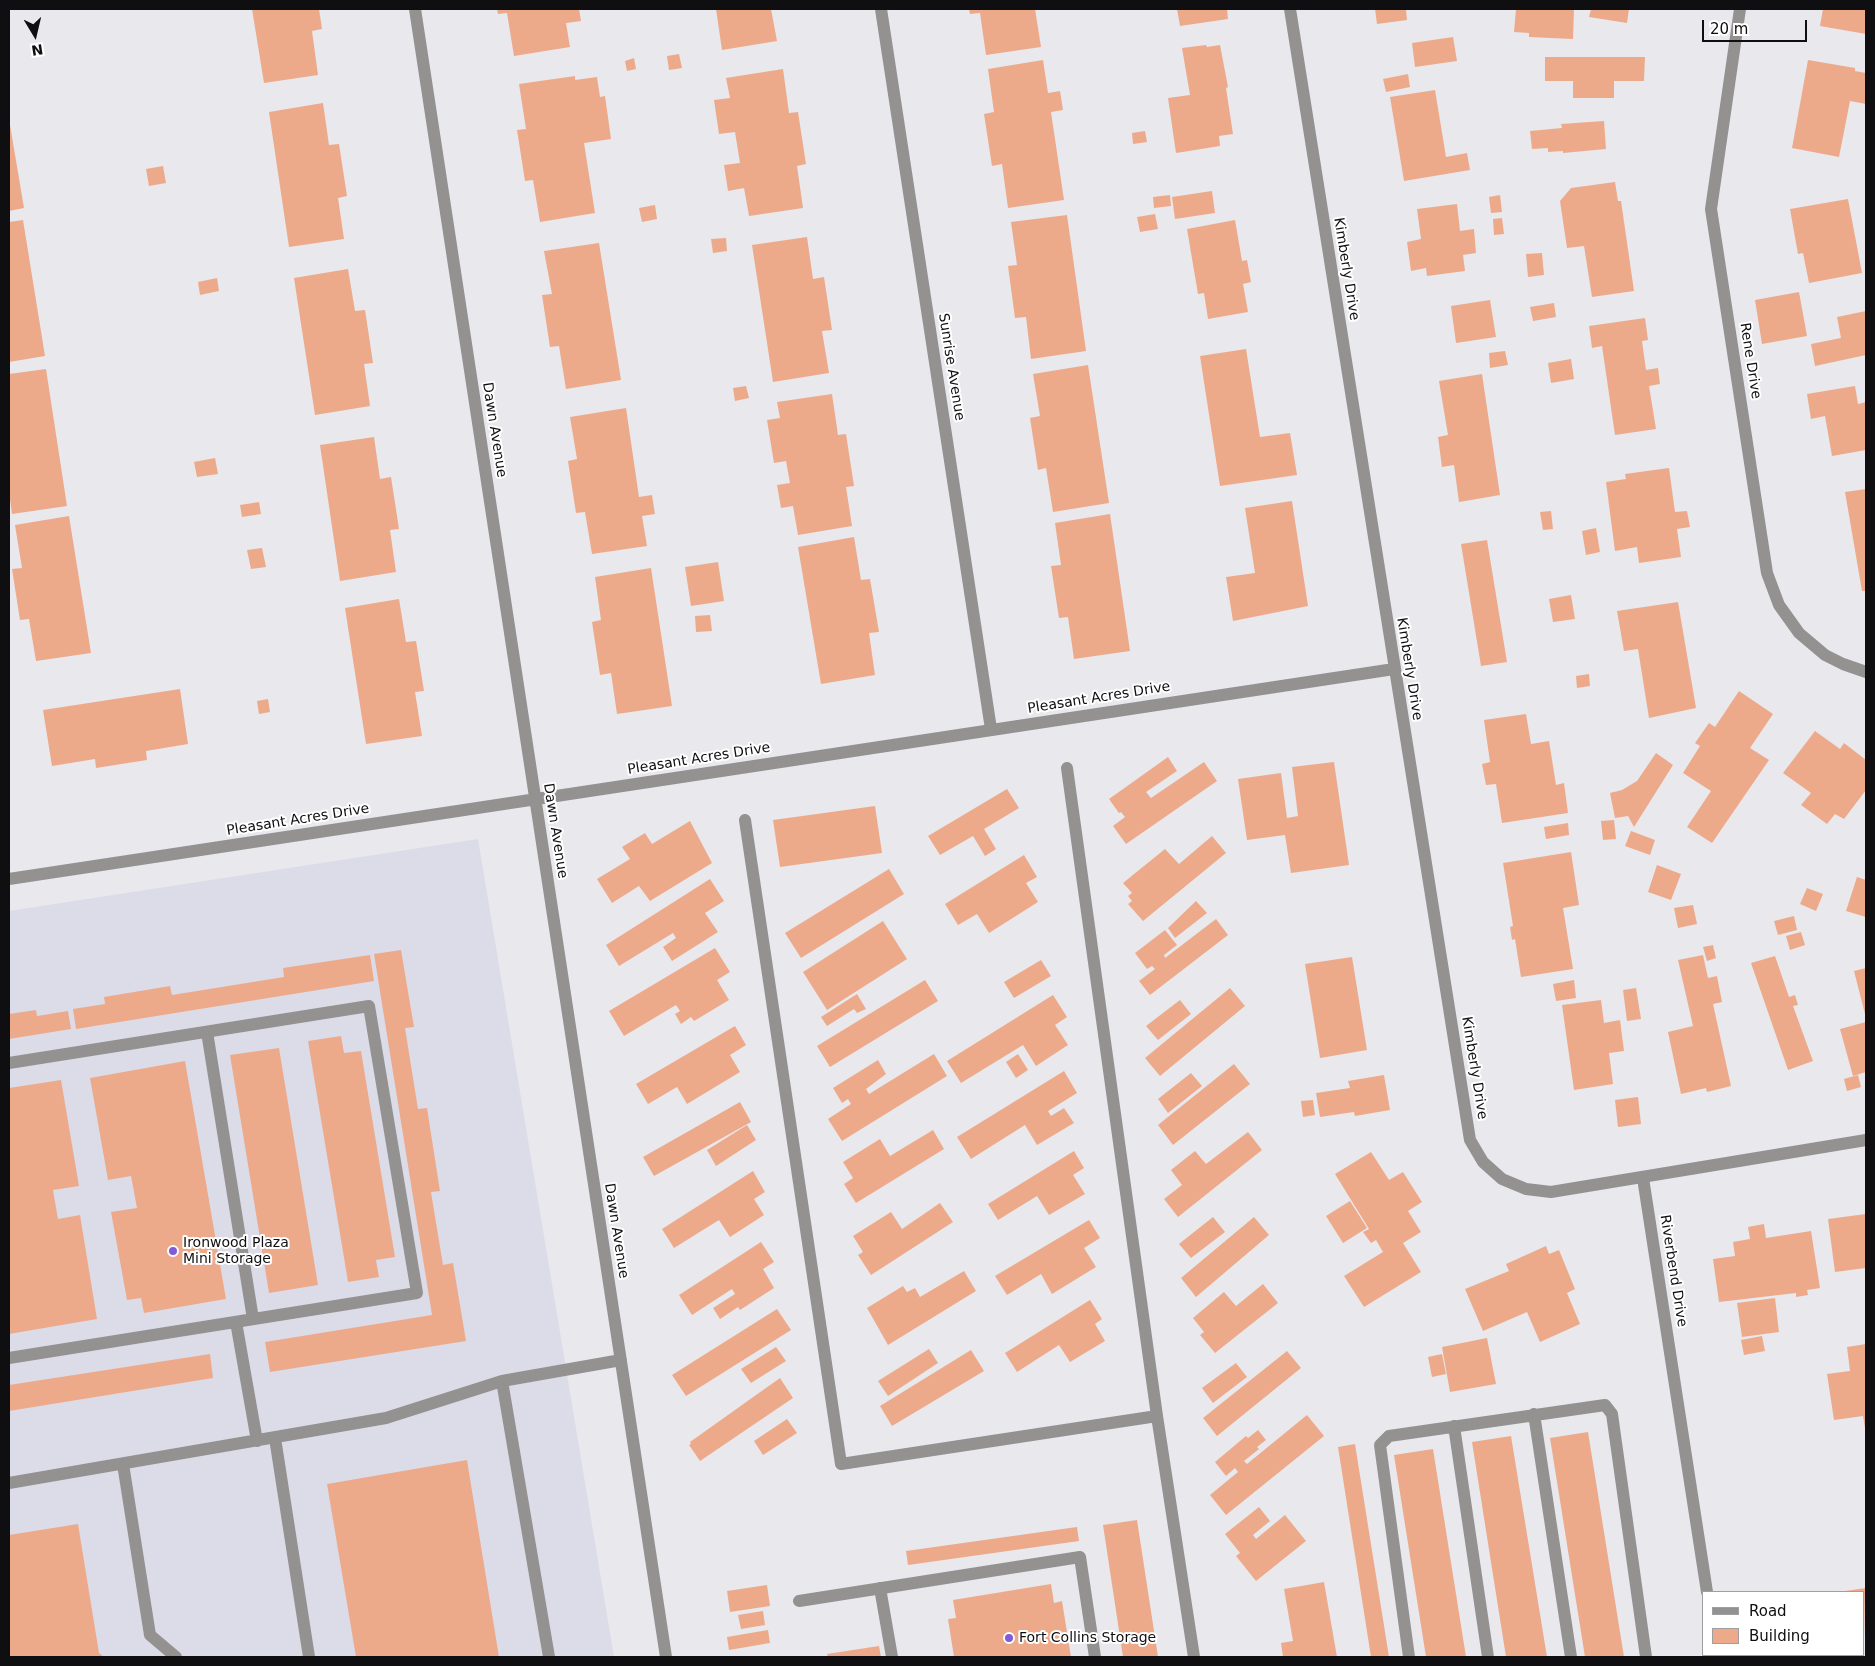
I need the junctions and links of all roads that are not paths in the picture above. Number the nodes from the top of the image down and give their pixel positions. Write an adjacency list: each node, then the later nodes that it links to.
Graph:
1 (414, 9): 9 (street, Dawn Avenue)
2 (881, 9): 7 (street, Sunrise Avenue)
3 (1290, 9): 5 (street, Kimberly Drive)
4 (1740, 9): 6 (street, Rene Drive)
5 (1394, 669): 7 (street, Pleasant Acres Drive); 15 (street, Kimberly Drive)
6 (1866, 672)
7 (991, 729): 9 (street, Pleasant Acres Drive)
8 (1067, 768): 22 (street)
9 (535, 799): 11 (street, Pleasant Acres Drive); 19 (street, Dawn Avenue)
10 (745, 820): 22 (street)
11 (9, 879)
12 (207, 1032): 13 (street); 16 (street); 16 (street)
13 (9, 1063)
14 (1866, 1140): 15 (street)
15 (1643, 1178): 29 (street, Riverbend Drive)
16 (253, 1319): 17 (street)
17 (236, 1322): 18 (street); 25 (street)
18 (9, 1358)
19 (620, 1360): 20 (street); 34 (street, Dawn Avenue)
20 (502, 1381): 24 (street); 33 (street)
21 (1534, 1414): 23 (street); 40 (street); 41 (street)
22 (1157, 1416): 37 (street)
23 (1454, 1426): 38 (street); 39 (street)
24 (275, 1438): 25 (street); 32 (street)
25 (257, 1441): 26 (street)
26 (123, 1464): 27 (street); 31 (street)
27 (9, 1483)
28 (880, 1588): 30 (street); 35 (street); 36 (street)
29 (1707, 1591)
30 (799, 1601)
31 (176, 1657)
32 (309, 1657)
33 (548, 1657)
34 (666, 1657)
35 (892, 1657)
36 (1095, 1657)
37 (1194, 1657)
38 (1410, 1657)
39 (1488, 1657)
40 (1571, 1657)
41 (1646, 1657)

